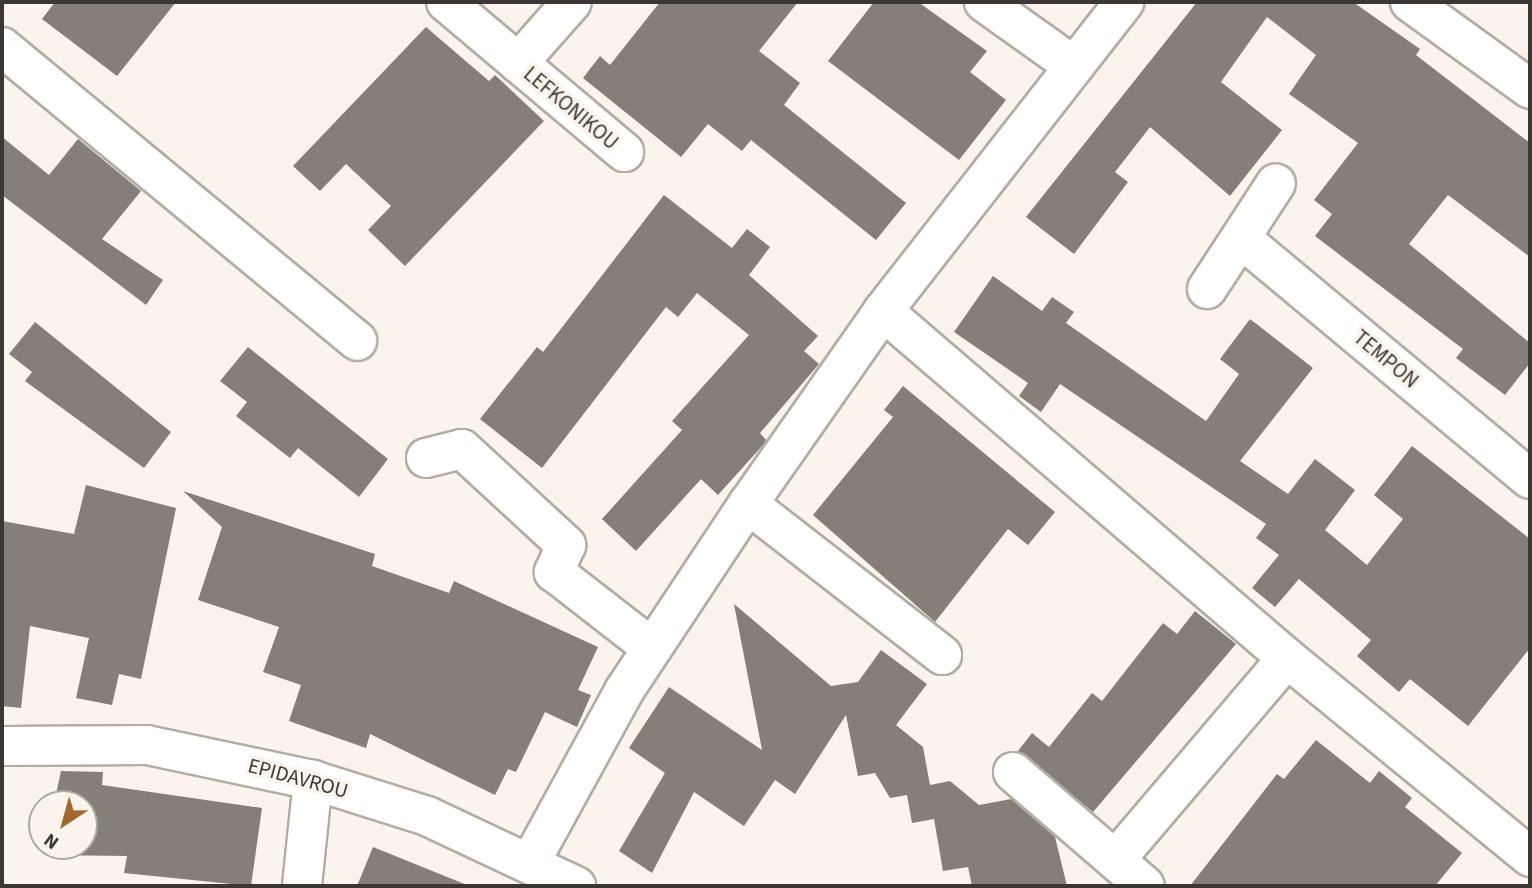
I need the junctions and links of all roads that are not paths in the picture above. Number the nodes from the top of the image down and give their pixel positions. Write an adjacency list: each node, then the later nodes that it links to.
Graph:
1 (446, 2): 7 (street, LEFKONIKOU)
2 (572, 2): 7 (street, LEFKONIKOU)
3 (984, 2): 8 (street)
4 (1124, 2): 8 (street)
5 (1410, 2): 9 (street)
6 (2, 47): 15 (street)
7 (518, 63): 10 (street, LEFKONIKOU)
8 (1071, 64): 14 (street)
9 (1530, 89)
10 (624, 152)
11 (1276, 183): 12 (street)
12 (1243, 240): 13 (street); 17 (street, TEMPON)
13 (1207, 289)
14 (883, 311): 18 (street); 21 (street)
15 (357, 341)
16 (426, 458): 19 (street)
17 (1530, 479)
18 (748, 504): 19 (street); 20 (street)
19 (652, 648): 27 (street)
20 (942, 655)
21 (1287, 659): 25 (street); 26 (street)
22 (2, 746): 24 (street, EPIDAVROU)
23 (1013, 772): 26 (street)
24 (313, 780): 27 (street, EPIDAVROU); 28 (street)
25 (1530, 857)
26 (1116, 859): 30 (street)
27 (531, 861): 29 (street, EPIDAVROU)
28 (302, 886)
29 (576, 886)
30 (1145, 886)

